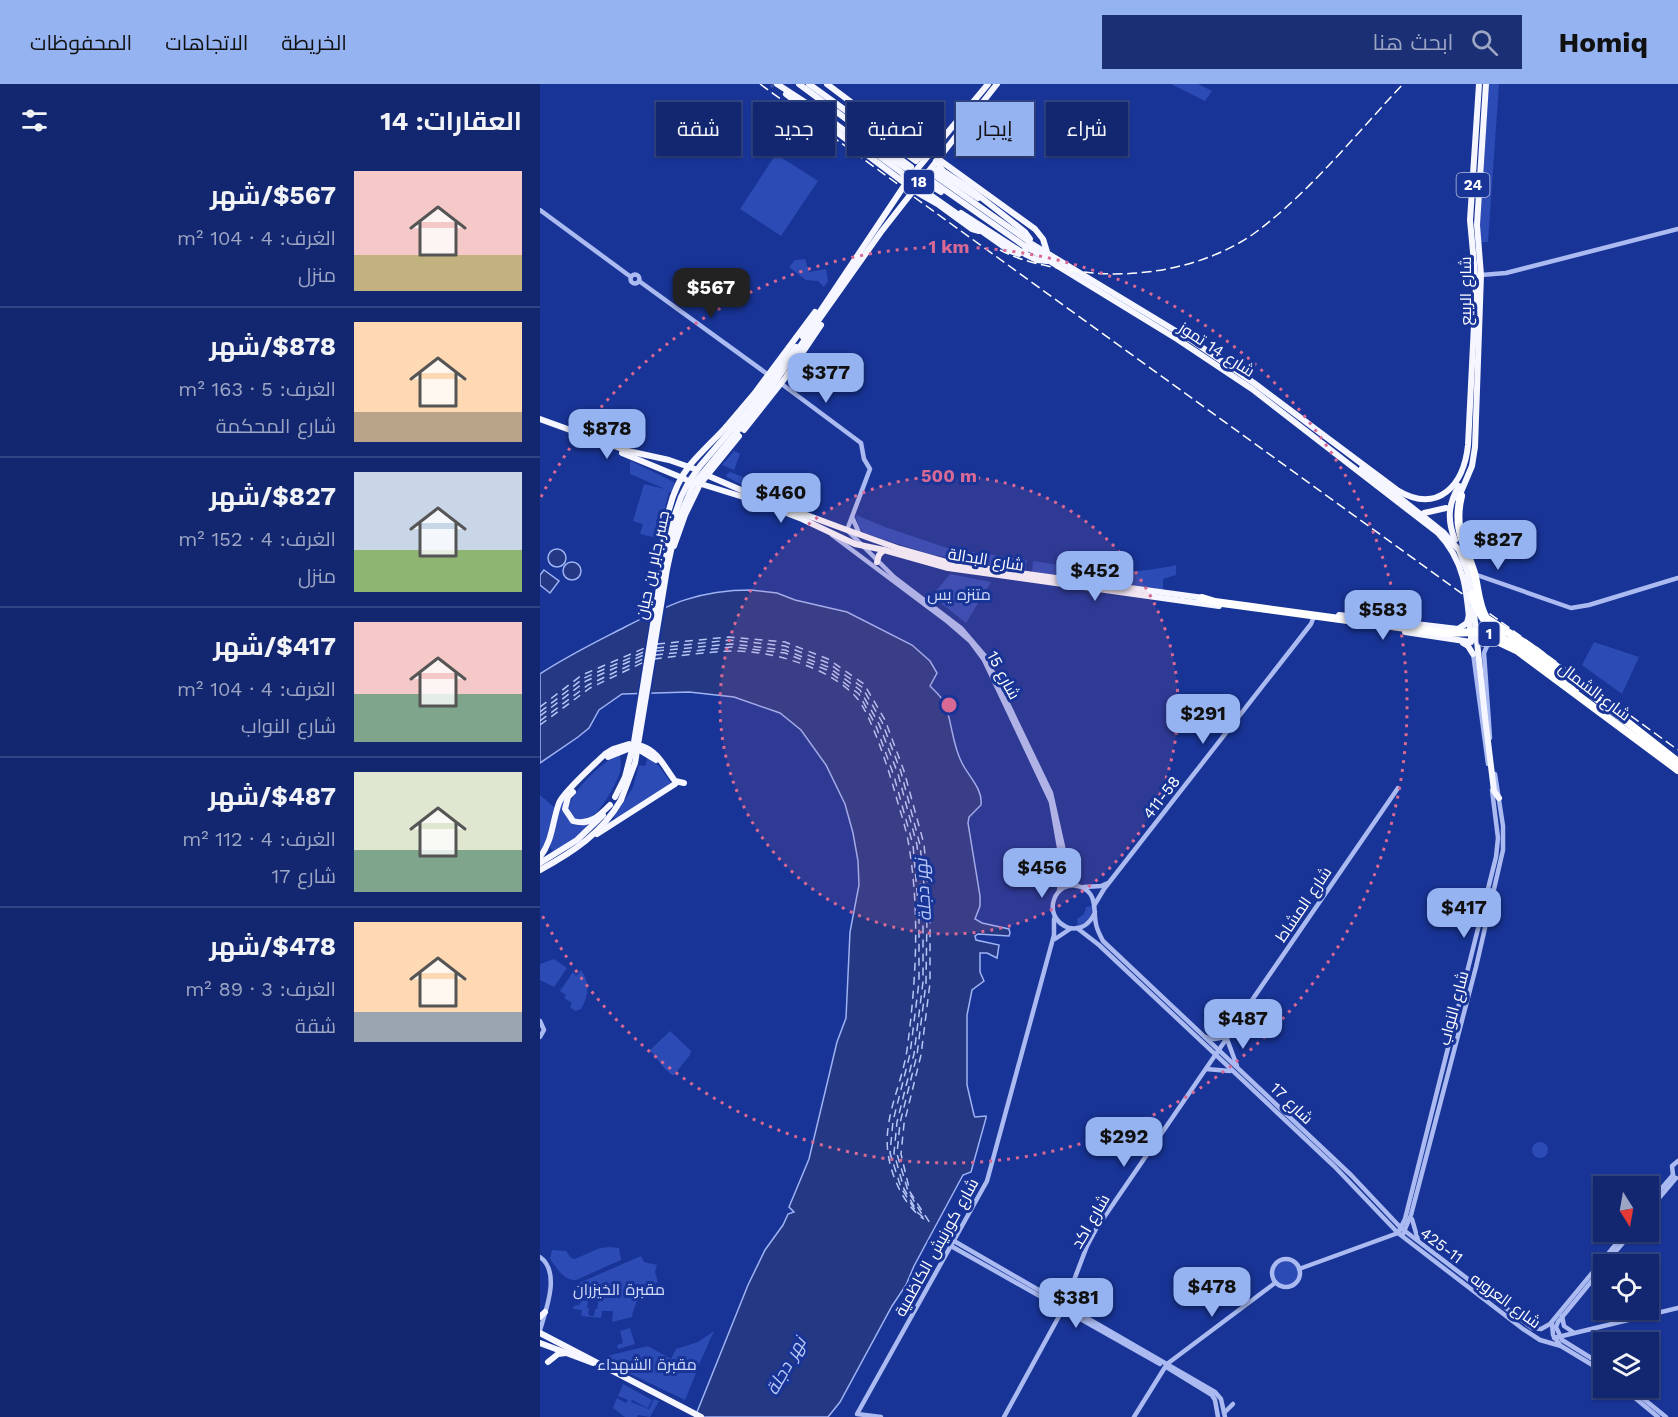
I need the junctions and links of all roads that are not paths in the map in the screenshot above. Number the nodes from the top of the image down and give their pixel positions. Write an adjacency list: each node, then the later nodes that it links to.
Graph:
1 (799, 84): 22 (main road)
2 (809, 84): 22 (main road)
3 (820, 84): 9 (main road)
4 (988, 84): 17 (main road, 18, bridge)
5 (998, 84): 21 (main road, 18, bridge)
6 (1479, 84): 49 (main road, شارع الربيع / 24)
7 (1486, 84): 35 (main road, شارع الربيع / 24)
8 (775, 85): 10 (main road); 12 (main road)
9 (827, 86): 11 (main road); 13 (main road)
10 (786, 94): 18 (main road); 24 (main road)
11 (840, 94): 14 (main road); 15 (main road)
12 (802, 102)
13 (848, 102)
14 (851, 102)
15 (857, 102)
16 (835, 120): 22 (main road)
17 (944, 133)
18 (847, 136)
19 (879, 156): 24 (main road)
20 (924, 156): 24 (main road, 18, bridge)
21 (939, 161): 25 (main road, 18, bridge); 26 (main road, bridge); 32 (main road)
22 (914, 164)
23 (931, 176): 26 (main road); 33 (main road, شارع 14 تموز); 33 (main road, شارع 14 تموز)
24 (905, 181): 36 (main road, 18, bridge)
25 (916, 185): 30 (main road, bridge); 36 (main road, 18, bridge)
26 (972, 192): 29 (main road, bridge)
27 (918, 193): 30 (main road, bridge)
28 (540, 210): 37 (street)
29 (999, 210): 30 (main road, bridge); 32 (main road)
30 (979, 227): 33 (main road)
31 (1678, 229): 35 (street)
32 (1043, 239): 34 (main road)
33 (1027, 247): 34 (main road, شارع 14 تموز); 48 (main road, شارع 14 تموز)
34 (1047, 252): 40 (main road, شارع 14 تموز)
35 (1481, 275): 39 (main road, شارع الربيع / 24)
36 (844, 281): 42 (main road, bridge); 43 (main road, bridge); 63 (main road, جسر جابر بن حيان, bridge)
37 (770, 376)
38 (779, 382): 55 (street)
39 (1477, 386): 49 (main road); 52 (main road, شارع الربيع / 24)
40 (1303, 420): 48 (main road, شارع 14 تموز); 60 (main road, bridge)
41 (540, 421): 43 (main road); 45 (main road)
42 (713, 466): 44 (main road); 46 (main road)
43 (692, 468): 45 (main road)
44 (705, 474): 46 (main road, شارع البدالة); 47 (main road)
45 (685, 479): 63 (main road, bridge)
46 (721, 482): 56 (main road, شارع البدالة)
47 (699, 483): 50 (main road, شارع البدالة); 51 (main road)
48 (1382, 483): 49 (main road); 71 (main road)
49 (1456, 487): 52 (main road); 60 (main road, bridge)
50 (716, 488): 51 (main road); 57 (main road, شارع البدالة)
51 (693, 497): 63 (main road, bridge)
52 (1455, 500): 64 (highway)
53 (1446, 508): 54 (main road)
54 (1424, 513)
55 (852, 516): 56 (street); 58 (street)
56 (847, 530): 58 (main road, شارع البدالة); 59 (street, شارع 15)
57 (827, 532): 59 (main road, شارع البدالة); 66 (street, شارع 15)
58 (861, 535): 67 (main road, شارع البدالة)
59 (864, 546): 61 (main road, شارع البدالة); 62 (street, شارع 15)
60 (1457, 546): 68 (main road, bridge)
61 (884, 550): 62 (main road); 67 (main road, شارع البدالة)
62 (877, 562): 66 (street, شارع 15)
63 (664, 569): 81 (main road, جسر جابر بن حيان, bridge)
64 (1474, 574): 65 (street); 76 (highway)
65 (1678, 578)
66 (896, 581): 70 (street, شارع 15)
67 (1099, 587): 69 (main road, شارع البدالة); 72 (main road, شارع البدالة)
68 (1472, 594): 75 (highway, bridge); 82 (main road, bridge)
69 (1202, 598): 71 (main road, شارع البدالة); 75 (highway, 1, bridge)
70 (923, 601): 91 (street, شارع 15); 92 (street, شارع 15)
71 (1469, 615): 74 (main road)
72 (1313, 619): 73 (main road, شارع البدالة); 90 (street, 411-58)
73 (1457, 641): 74 (main road, شارع البدالة); 74 (main road)
74 (1477, 641): 78 (highway, شارع الشمال / 1); 82 (street, شارع النواب); 85 (street, شارع النواب)
75 (1577, 689): 76 (highway, 1)
76 (1623, 721): 77 (highway, شارع الشمال / 1)
77 (1678, 762)
78 (1678, 770)
79 (675, 784): 79 (main road); 84 (main road)
80 (1398, 788): 101 (street, شارع المشاط)
81 (618, 798): 83 (main road); 84 (main road)
82 (1499, 798): 86 (street, شارع النواب)
83 (610, 805): 87 (main road); 88 (main road)
84 (591, 837): 89 (main road)
85 (1498, 838): 86 (street); 113 (street, شارع النواب)
86 (1504, 838): 112 (street, شارع النواب)
87 (540, 857)
88 (540, 863)
89 (540, 870)
90 (1110, 882): 91 (street); 93 (street, 411-58)
91 (1079, 886): 92 (street); 93 (street)
92 (1059, 891): 95 (street)
93 (1095, 904): 94 (street)
94 (1095, 912): 96 (street); 99 (street, شارع 17)
95 (1054, 916): 96 (street); 97 (street, شارع كورنيش الكاظمية)
96 (1074, 929): 97 (street); 104 (street, شارع 17)
97 (1052, 944): 117 (street, شارع كورنيش الكاظمية)
98 (540, 1021): 100 (street)
99 (1203, 1036): 101 (street); 103 (street, شارع 17)
100 (540, 1037): 102 (street)
101 (1227, 1037): 103 (street, شارع المشاط); 105 (street)
102 (540, 1043)
103 (1219, 1050): 104 (street, شارع اكد); 105 (street, شارع 17)
104 (1215, 1056): 106 (street, شارع اكد); 107 (street, شارع 17)
105 (1239, 1068): 113 (street, شارع 17)
106 (1206, 1069): 107 (street); 125 (street, شارع اكد)
107 (1233, 1072): 113 (street, شارع 17)
108 (1678, 1161): 109 (street)
109 (1676, 1177): 110 (street); 111 (street)
110 (1659, 1193)
111 (1659, 1198)
112 (1411, 1215): 113 (street, شارع النواب); 114 (street)
113 (1401, 1232): 114 (street, 425-11); 121 (street); 134 (street, شارع العروبه)
114 (1419, 1242): 129 (street, 425-11)
115 (1618, 1242): 129 (street)
116 (1624, 1242): 118 (street)
117 (953, 1244): 125 (street); 147 (street, شارع كورنيش الكاظمية)
118 (1613, 1254)
119 (540, 1257): 122 (street)
120 (540, 1262): 122 (street)
121 (1299, 1269): 124 (street); 124 (street)
122 (548, 1271): 127 (street)
123 (1593, 1278): 128 (street)
124 (1275, 1283): 138 (street)
125 (1064, 1307): 138 (street); 148 (street, شارع اكد)
126 (1678, 1308): 130 (street)
127 (542, 1314): 131 (street)
128 (1562, 1316): 129 (street); 130 (street)
129 (1555, 1323): 132 (street, شارع العروبه)
130 (1575, 1332): 132 (street); 134 (street)
131 (542, 1333): 133 (main road); 140 (main road)
132 (1558, 1338): 134 (street, شارع العروبه)
133 (541, 1343): 135 (main road)
134 (1565, 1346): 136 (street, شارع العروبه); 139 (street, شارع العروبه)
135 (568, 1353): 137 (main road); 140 (main road)
136 (1593, 1360)
137 (548, 1362)
138 (1166, 1365): 141 (street); 149 (street)
139 (1593, 1365)
140 (602, 1366): 146 (main road)
141 (1217, 1397): 145 (street); 150 (street)
142 (1635, 1398): 151 (street)
143 (1642, 1398): 152 (street)
144 (1233, 1404): 145 (street)
145 (1224, 1415)
146 (701, 1417)
147 (881, 1417)
148 (1004, 1417)
149 (1134, 1417)
150 (1218, 1417)
151 (1658, 1417)
152 (1666, 1417)

